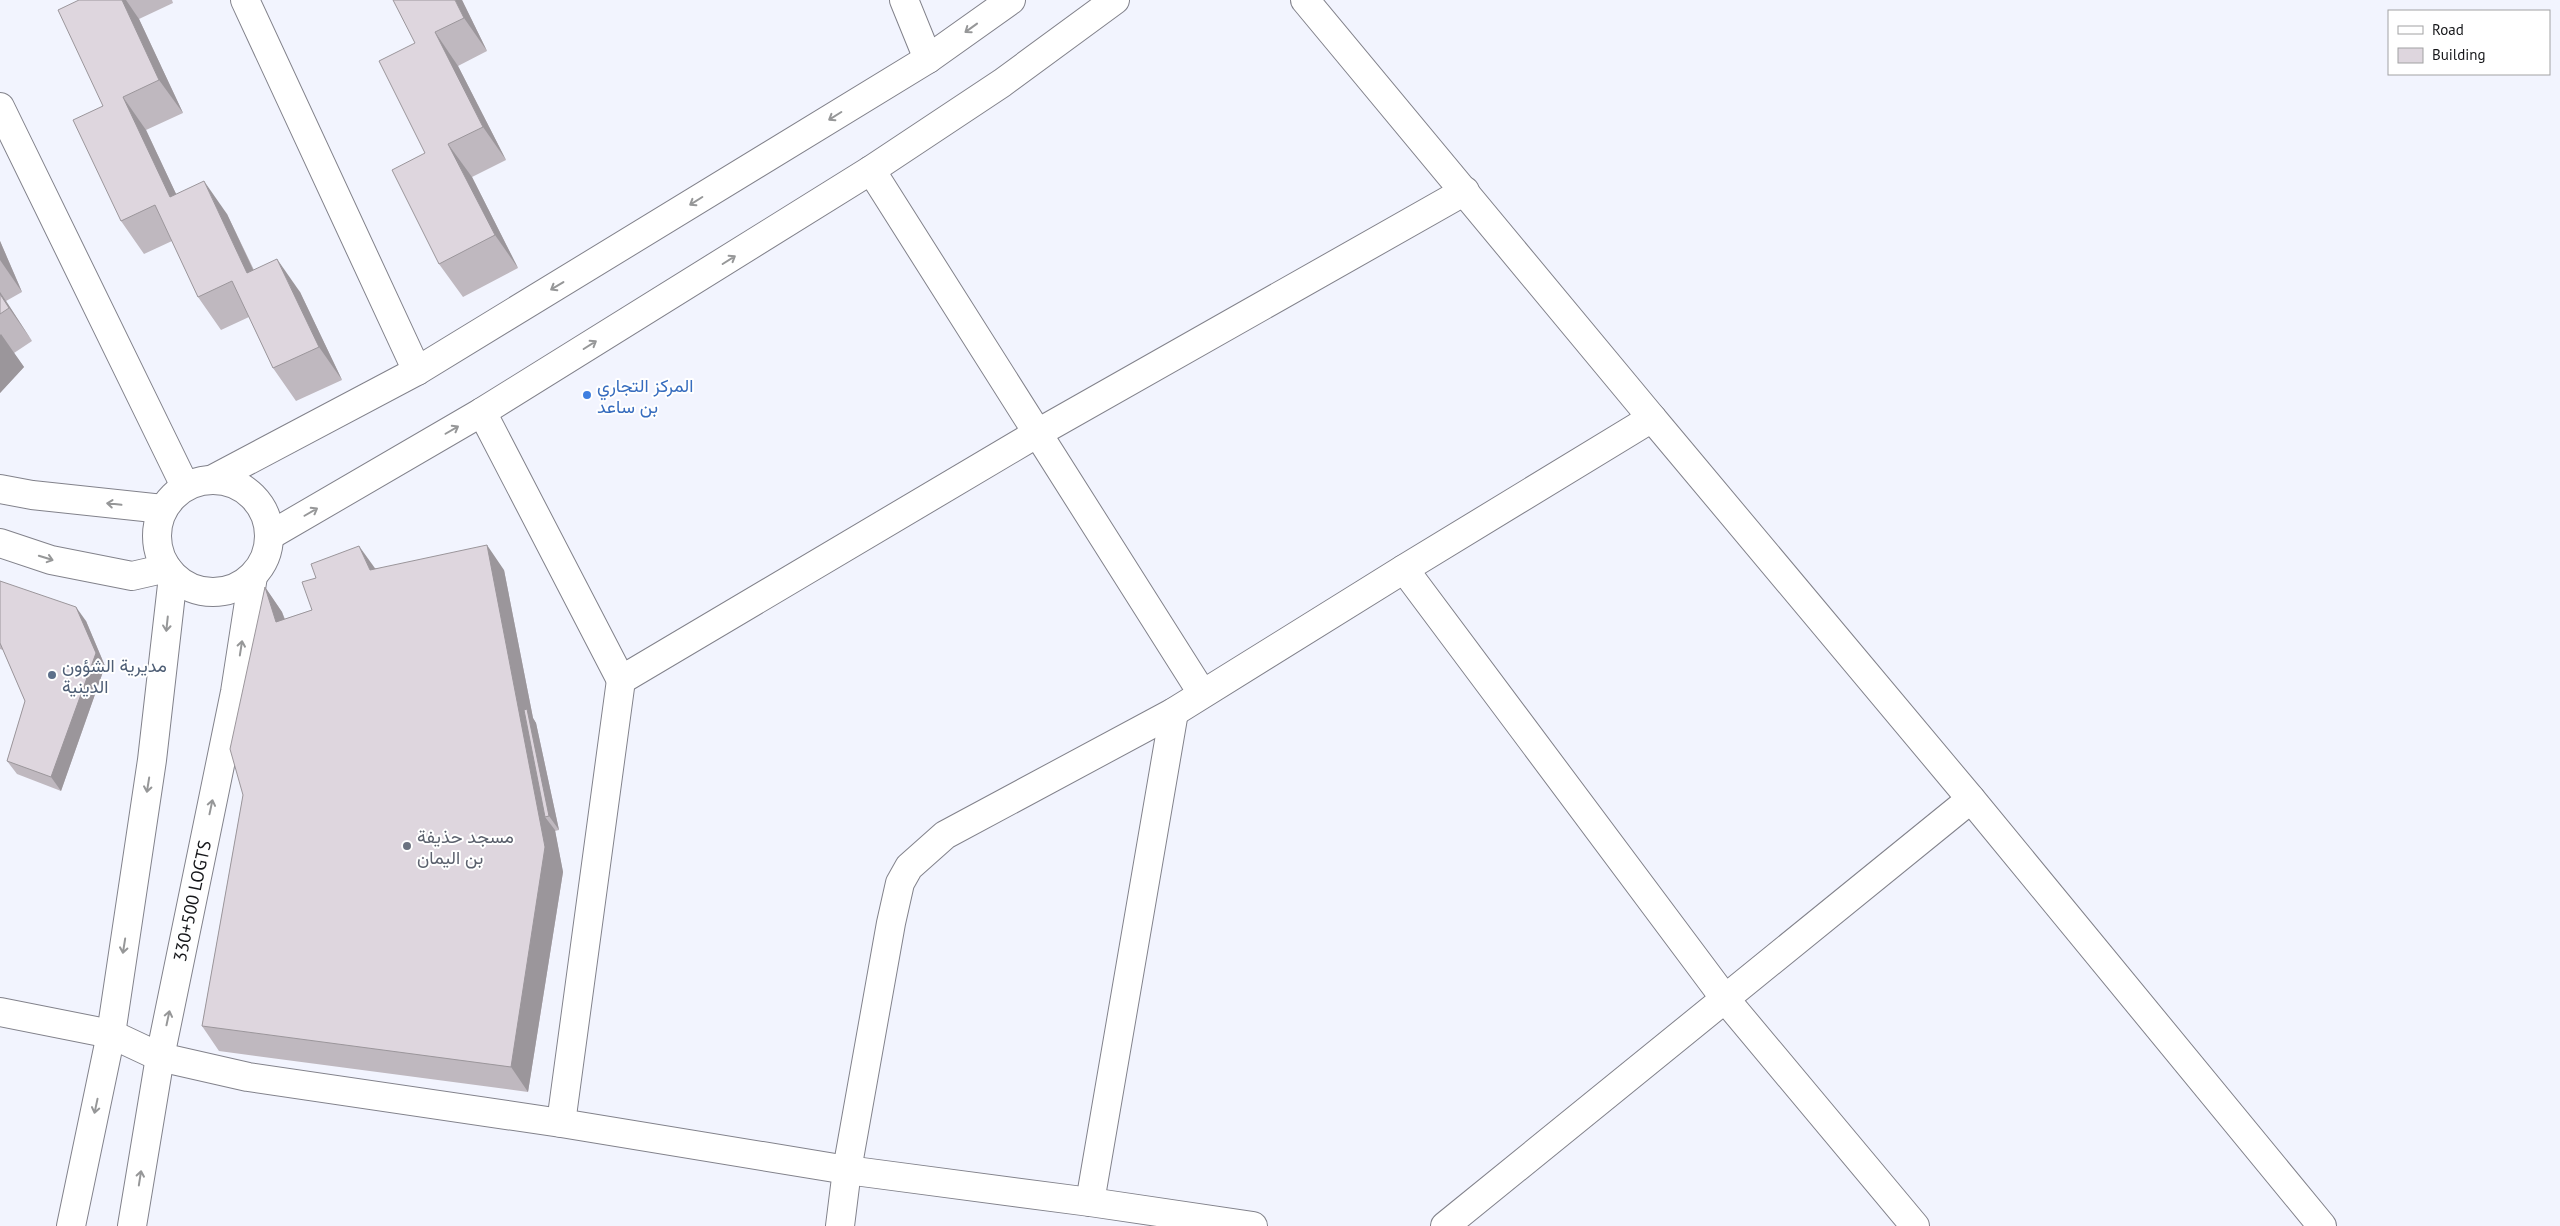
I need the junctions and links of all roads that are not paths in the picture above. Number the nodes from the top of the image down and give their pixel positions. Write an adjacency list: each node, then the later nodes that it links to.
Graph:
1 (245, 0): 10 (street)
2 (904, 0): 6 (street)
3 (1011, 0): 6 (street, one-way to 6)
4 (1115, 0): 8 (street)
5 (1305, 0): 9 (street)
6 (928, 59): 10 (street, one-way to 10)
7 (0, 107): 15 (street)
8 (871, 170): 11 (street, one-way to 8); 13 (street)
9 (1465, 191): 12 (street); 13 (street)
10 (417, 371): 14 (street)
11 (482, 412): 18 (street, one-way to 11); 23 (street)
12 (1652, 418): 20 (street); 26 (street)
13 (1036, 434): 23 (street); 24 (street)
14 (213, 479): 15 (street); 18 (street)
15 (185, 486): 17 (street)
16 (0, 489): 17 (street, one-way to 16)
17 (162, 510): 21 (street)
18 (269, 536): 22 (street)
19 (0, 543): 21 (street, one-way to 21)
20 (1404, 569): 24 (street); 27 (street)
21 (170, 572): 22 (street); 29 (street, one-way to 29)
22 (252, 576): 30 (street, 330+500 LOGTS, one-way to 22)
23 (621, 680): 31 (street)
24 (1202, 693): 25 (street)
25 (1174, 712): 32 (street); 33 (street)
26 (1971, 799): 27 (street); 41 (street)
27 (1726, 1000): 39 (street); 40 (street)
28 (0, 1012): 29 (street)
29 (111, 1034): 30 (street); 35 (street, one-way to 35)
30 (160, 1056): 31 (street); 36 (street, 330+500 LOGTS, one-way to 30)
31 (561, 1123): 32 (street)
32 (847, 1170): 33 (street); 37 (street)
33 (1090, 1202): 34 (street)
34 (1120, 1216): 38 (street)
35 (71, 1226)
36 (132, 1226)
37 (840, 1226)
38 (1253, 1226)
39 (1445, 1226)
40 (1915, 1226)
41 (2322, 1226)

